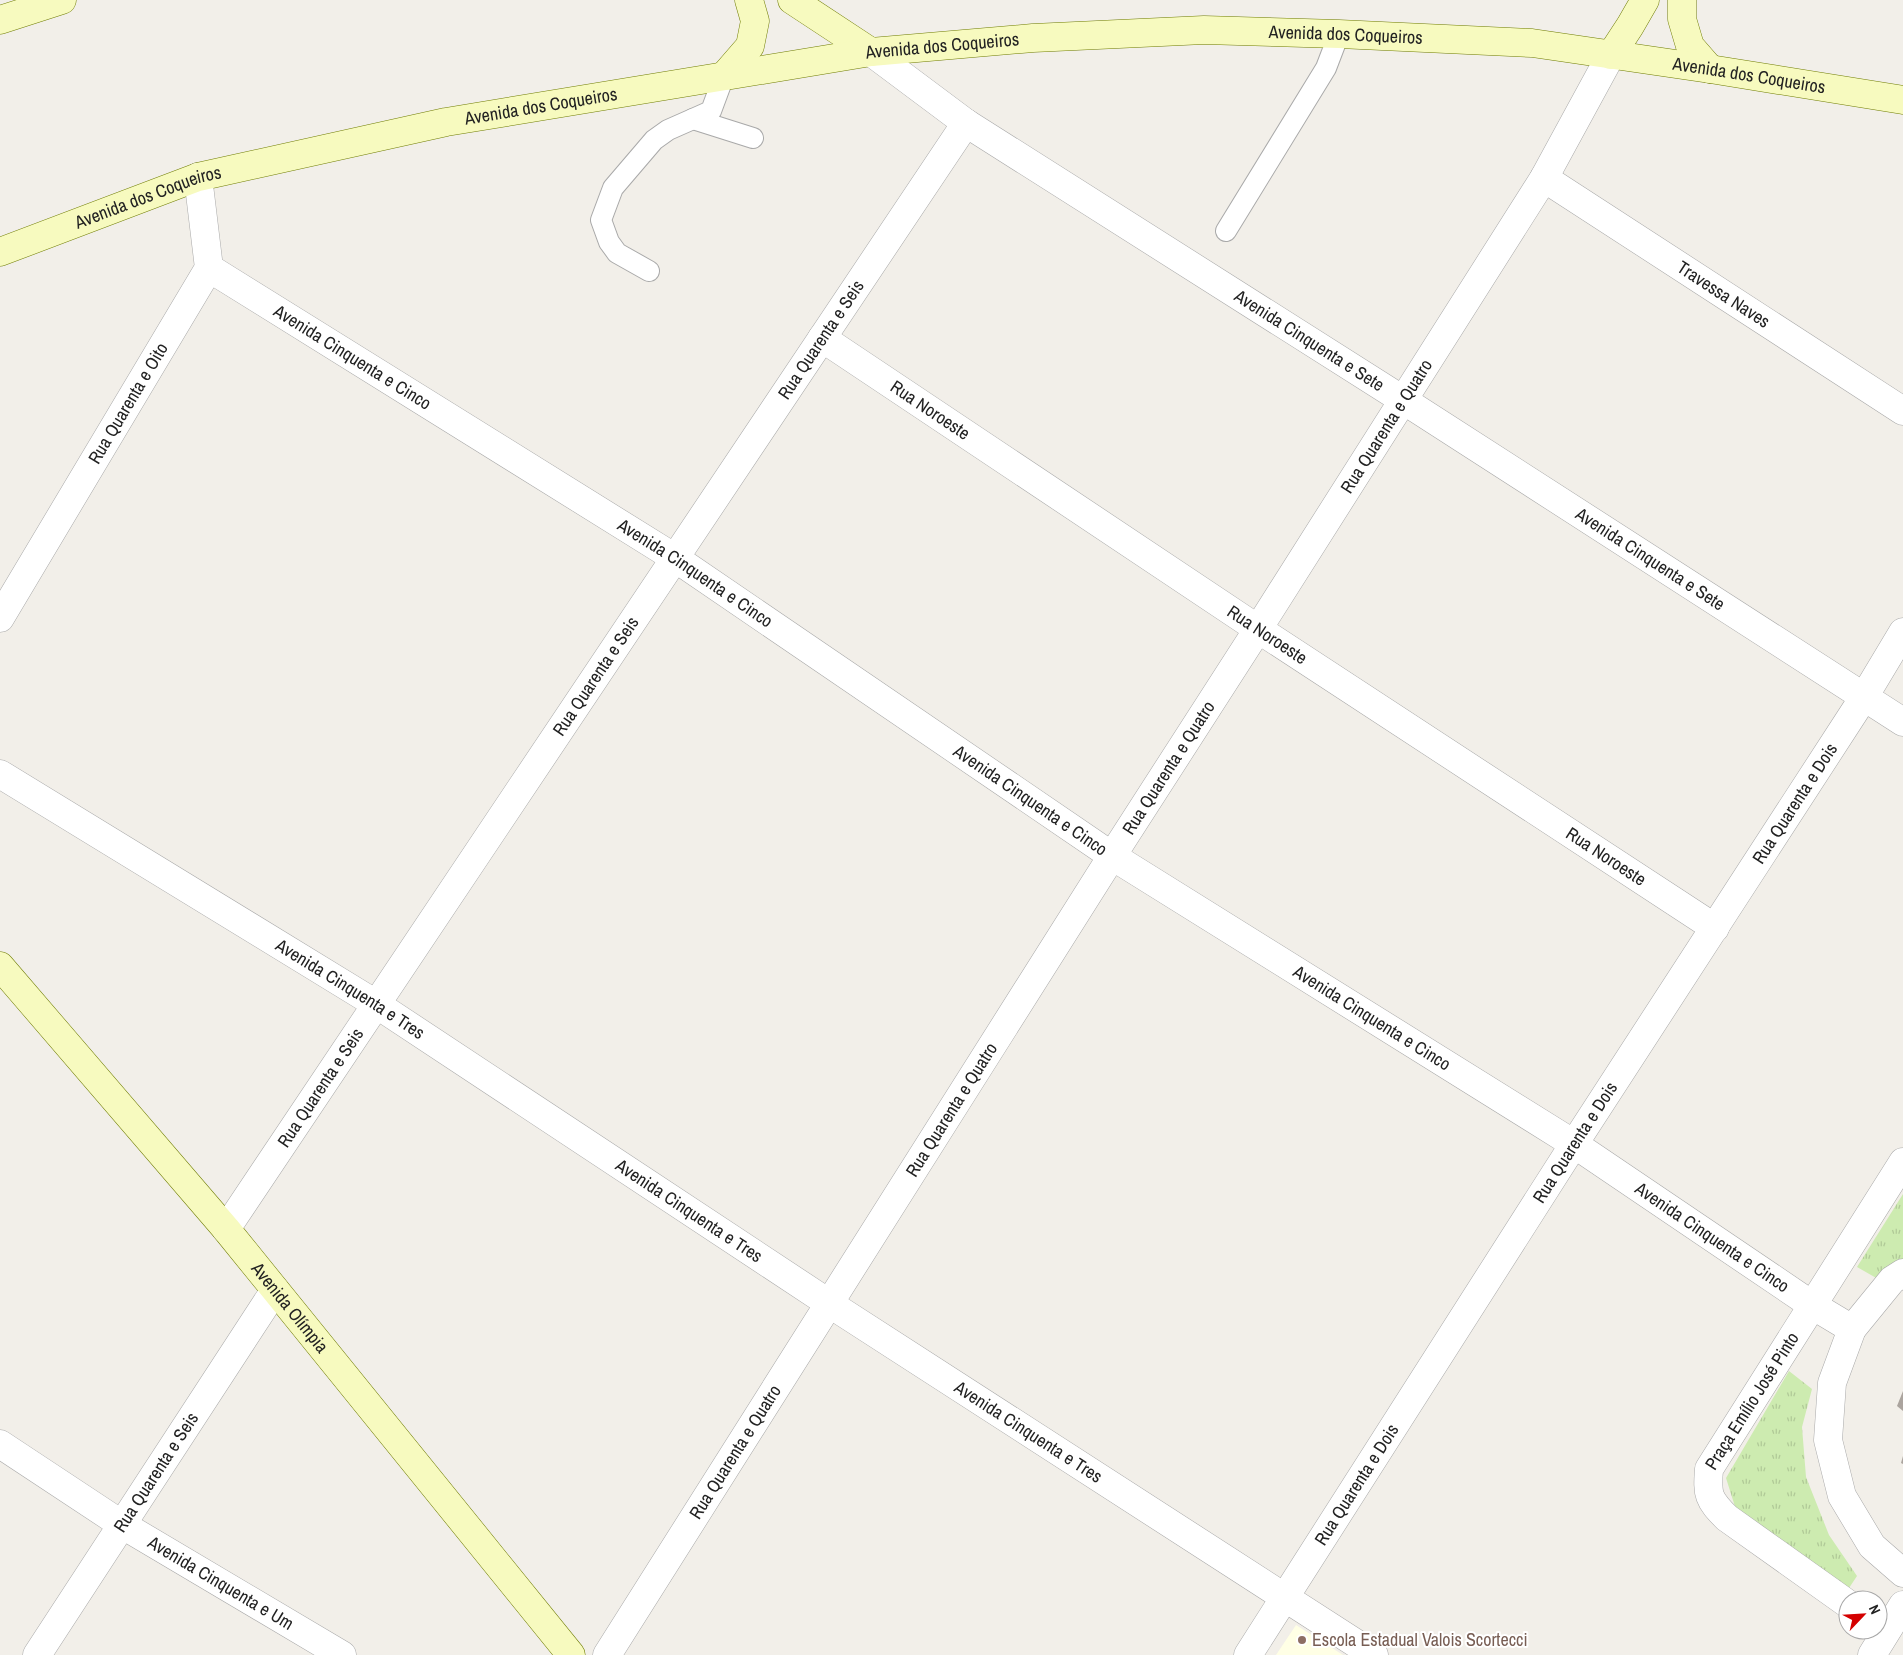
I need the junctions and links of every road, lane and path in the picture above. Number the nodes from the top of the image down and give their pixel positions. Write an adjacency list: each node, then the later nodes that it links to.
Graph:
1 (62, 0): 6 (main road)
2 (749, 0): 11 (main road)
3 (792, 0): 8 (main road)
4 (1645, 0): 9 (main road)
5 (1682, 0): 10 (main road)
6 (0, 20)
7 (1339, 34): 8 (main road, Avenida dos Coqueiros); 9 (main road, Avenida dos Coqueiros); 18 (lane)
8 (871, 52): 11 (main road, Avenida dos Coqueiros); 14 (street, Avenida Cinquenta e Sete)
9 (1611, 55): 10 (main road, Avenida dos Coqueiros); 17 (street, Rua Quarenta e Quatro)
10 (1710, 69): 12 (main road, Avenida dos Coqueiros)
11 (724, 76): 13 (lane); 16 (main road, Avenida dos Coqueiros)
12 (1903, 100)
13 (693, 119): 15 (lane); 21 (lane)
14 (966, 123): 22 (street, Rua Quarenta e Seis); 23 (street, Avenida Cinquenta e Sete)
15 (753, 138)
16 (198, 178): 19 (main road, Avenida dos Coqueiros); 20 (street)
17 (1544, 178): 23 (street, Rua Quarenta e Quatro); 24 (street, Travessa Naves)
18 (1226, 231)
19 (0, 252)
20 (209, 268): 25 (street, Avenida Cinquenta e Cinco); 26 (street, Rua Quarenta e Oito)
21 (650, 271)
22 (822, 338): 25 (street, Rua Quarenta e Seis); 27 (street, Rua Noroeste)
23 (1403, 400): 27 (street, Rua Quarenta e Quatro); 29 (street, Avenida Cinquenta e Sete)
24 (1903, 411)
25 (675, 558): 32 (street, Avenida Cinquenta e Cinco); 35 (street, Rua Quarenta e Seis)
26 (0, 618)
27 (1258, 630): 32 (street, Rua Quarenta e Quatro); 33 (street, Rua Noroeste)
28 (1903, 632): 29 (street, Rua Quarenta e Dois)
29 (1864, 697): 30 (street, Avenida Cinquenta e Sete); 33 (street, Rua Quarenta e Dois)
30 (1903, 722)
31 (0, 774): 35 (street, Avenida Cinquenta e Tres)
32 (1112, 856): 36 (street, Avenida Cinquenta e Cinco); 41 (street, Rua Quarenta e Quatro)
33 (1715, 928): 36 (street, Rua Quarenta e Dois)
34 (0, 966): 38 (main road, Avenida Olímpia)
35 (376, 1004): 38 (street, Rua Quarenta e Seis); 41 (street, Avenida Cinquenta e Tres)
36 (1574, 1144): 42 (street, Avenida Cinquenta e Cinco); 48 (street, Rua Quarenta e Dois)
37 (1903, 1162): 42 (street, Praça Emílio José Pinto)
38 (226, 1229): 40 (main road, Avenida Olímpia)
39 (1903, 1273): 43 (street)
40 (274, 1290): 45 (street, Rua Quarenta e Seis); 53 (main road, Avenida Olímpia)
41 (830, 1304): 48 (street, Avenida Cinquenta e Tres); 54 (street, Rua Quarenta e Quatro)
42 (1812, 1305): 43 (street, Avenida Cinquenta e Cinco); 47 (street, Praça Emílio José Pinto)
43 (1852, 1329): 46 (street)
44 (0, 1444): 45 (street, Avenida Cinquenta e Um)
45 (121, 1524): 51 (street, Rua Quarenta e Seis); 52 (street, Avenida Cinquenta e Um)
46 (1903, 1574)
47 (1838, 1597)
48 (1285, 1598): 55 (street, Rua Quarenta e Dois); 56 (street, Avenida Cinquenta e Tres)
49 (1903, 1605): 50 (street)
50 (1889, 1634): 57 (street)
51 (37, 1655)
52 (342, 1655)
53 (571, 1655)
54 (607, 1655)
55 (1248, 1655)
56 (1374, 1655)
57 (1872, 1655)

